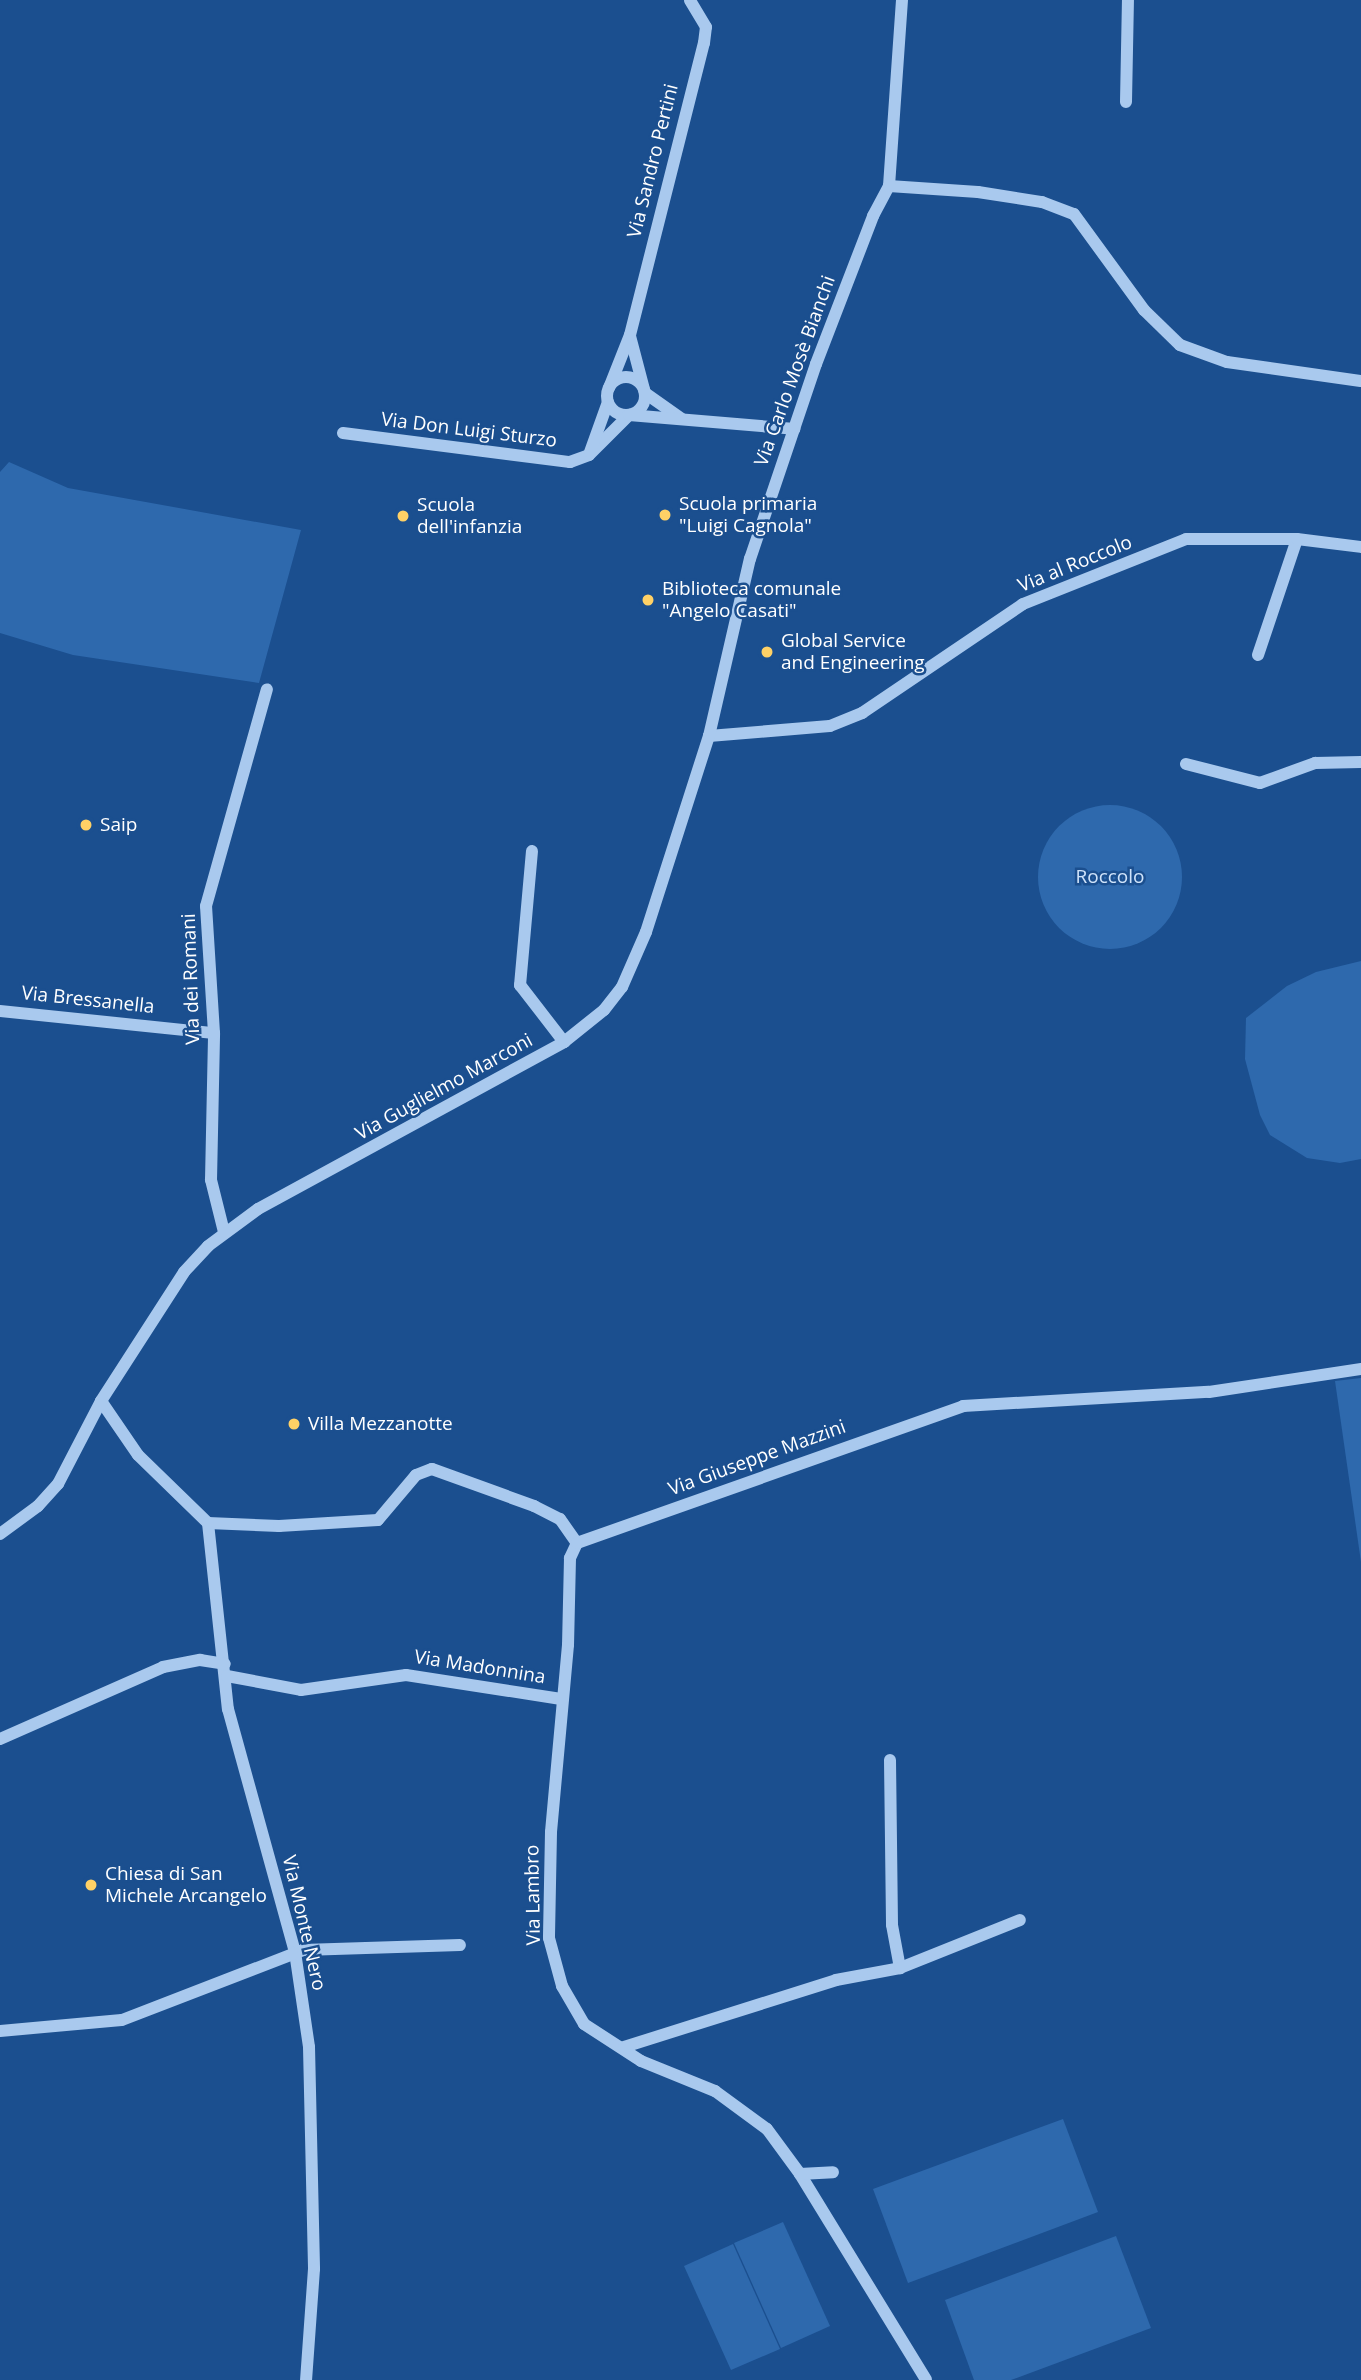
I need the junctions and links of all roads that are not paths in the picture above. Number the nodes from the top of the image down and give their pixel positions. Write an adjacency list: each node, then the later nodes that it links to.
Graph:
1 (690, 0): 6 (street, Via Sandro Pertini)
2 (902, 0): 5 (street)
3 (1128, 0): 4 (street)
4 (1126, 102)
5 (889, 186): 7 (street); 13 (street, Via Carlo Mosè Bianchi)
6 (630, 335): 8 (street, Via Sandro Pertini); 9 (street)
7 (1361, 381)
8 (608, 388): 9 (street); 10 (street)
9 (645, 393): 11 (street); 12 (street)
10 (608, 402): 11 (street); 15 (street)
11 (629, 415): 12 (street); 15 (street)
12 (685, 421): 13 (street)
13 (794, 429): 20 (street, Via Carlo Mosè Bianchi)
14 (343, 433): 15 (street, Via Don Luigi Sturzo)
15 (589, 455)
16 (1297, 539): 17 (street, Via al Roccolo); 18 (street); 20 (street, Via al Roccolo)
17 (1361, 547)
18 (1258, 656)
19 (267, 689): 25 (street, Via dei Romani)
20 (709, 736): 26 (street, Via Guglielmo Marconi)
21 (1361, 762): 22 (street)
22 (1186, 764)
23 (532, 851): 26 (street)
24 (0, 1011): 25 (street, Via Bressanella)
25 (214, 1033): 27 (street, Via dei Romani)
26 (564, 1042): 27 (street, Via Guglielmo Marconi)
27 (225, 1232): 29 (street, Via Guglielmo Marconi)
28 (1361, 1369): 32 (street, Via Giuseppe Mazzini)
29 (101, 1401): 30 (street); 31 (street, Via Guglielmo Marconi)
30 (208, 1523): 32 (street); 33 (street, Via Monte Nero)
31 (0, 1534)
32 (577, 1543): 34 (street, Via Lambro)
33 (226, 1670): 34 (street, Via Madonnina); 35 (street, Via Madonnina); 39 (street, Via Monte Nero)
34 (561, 1699): 42 (street, Via Lambro)
35 (0, 1739)
36 (890, 1760): 40 (street)
37 (1020, 1920): 40 (street)
38 (460, 1945): 39 (street)
39 (295, 1952): 41 (street); 45 (street, Via Monte Nero)
40 (900, 1968): 42 (street)
41 (0, 2031)
42 (624, 2047): 44 (street, Via Lambro)
43 (833, 2172): 44 (street)
44 (800, 2174): 46 (street, Via Lambro)
45 (306, 2380)
46 (926, 2380)

